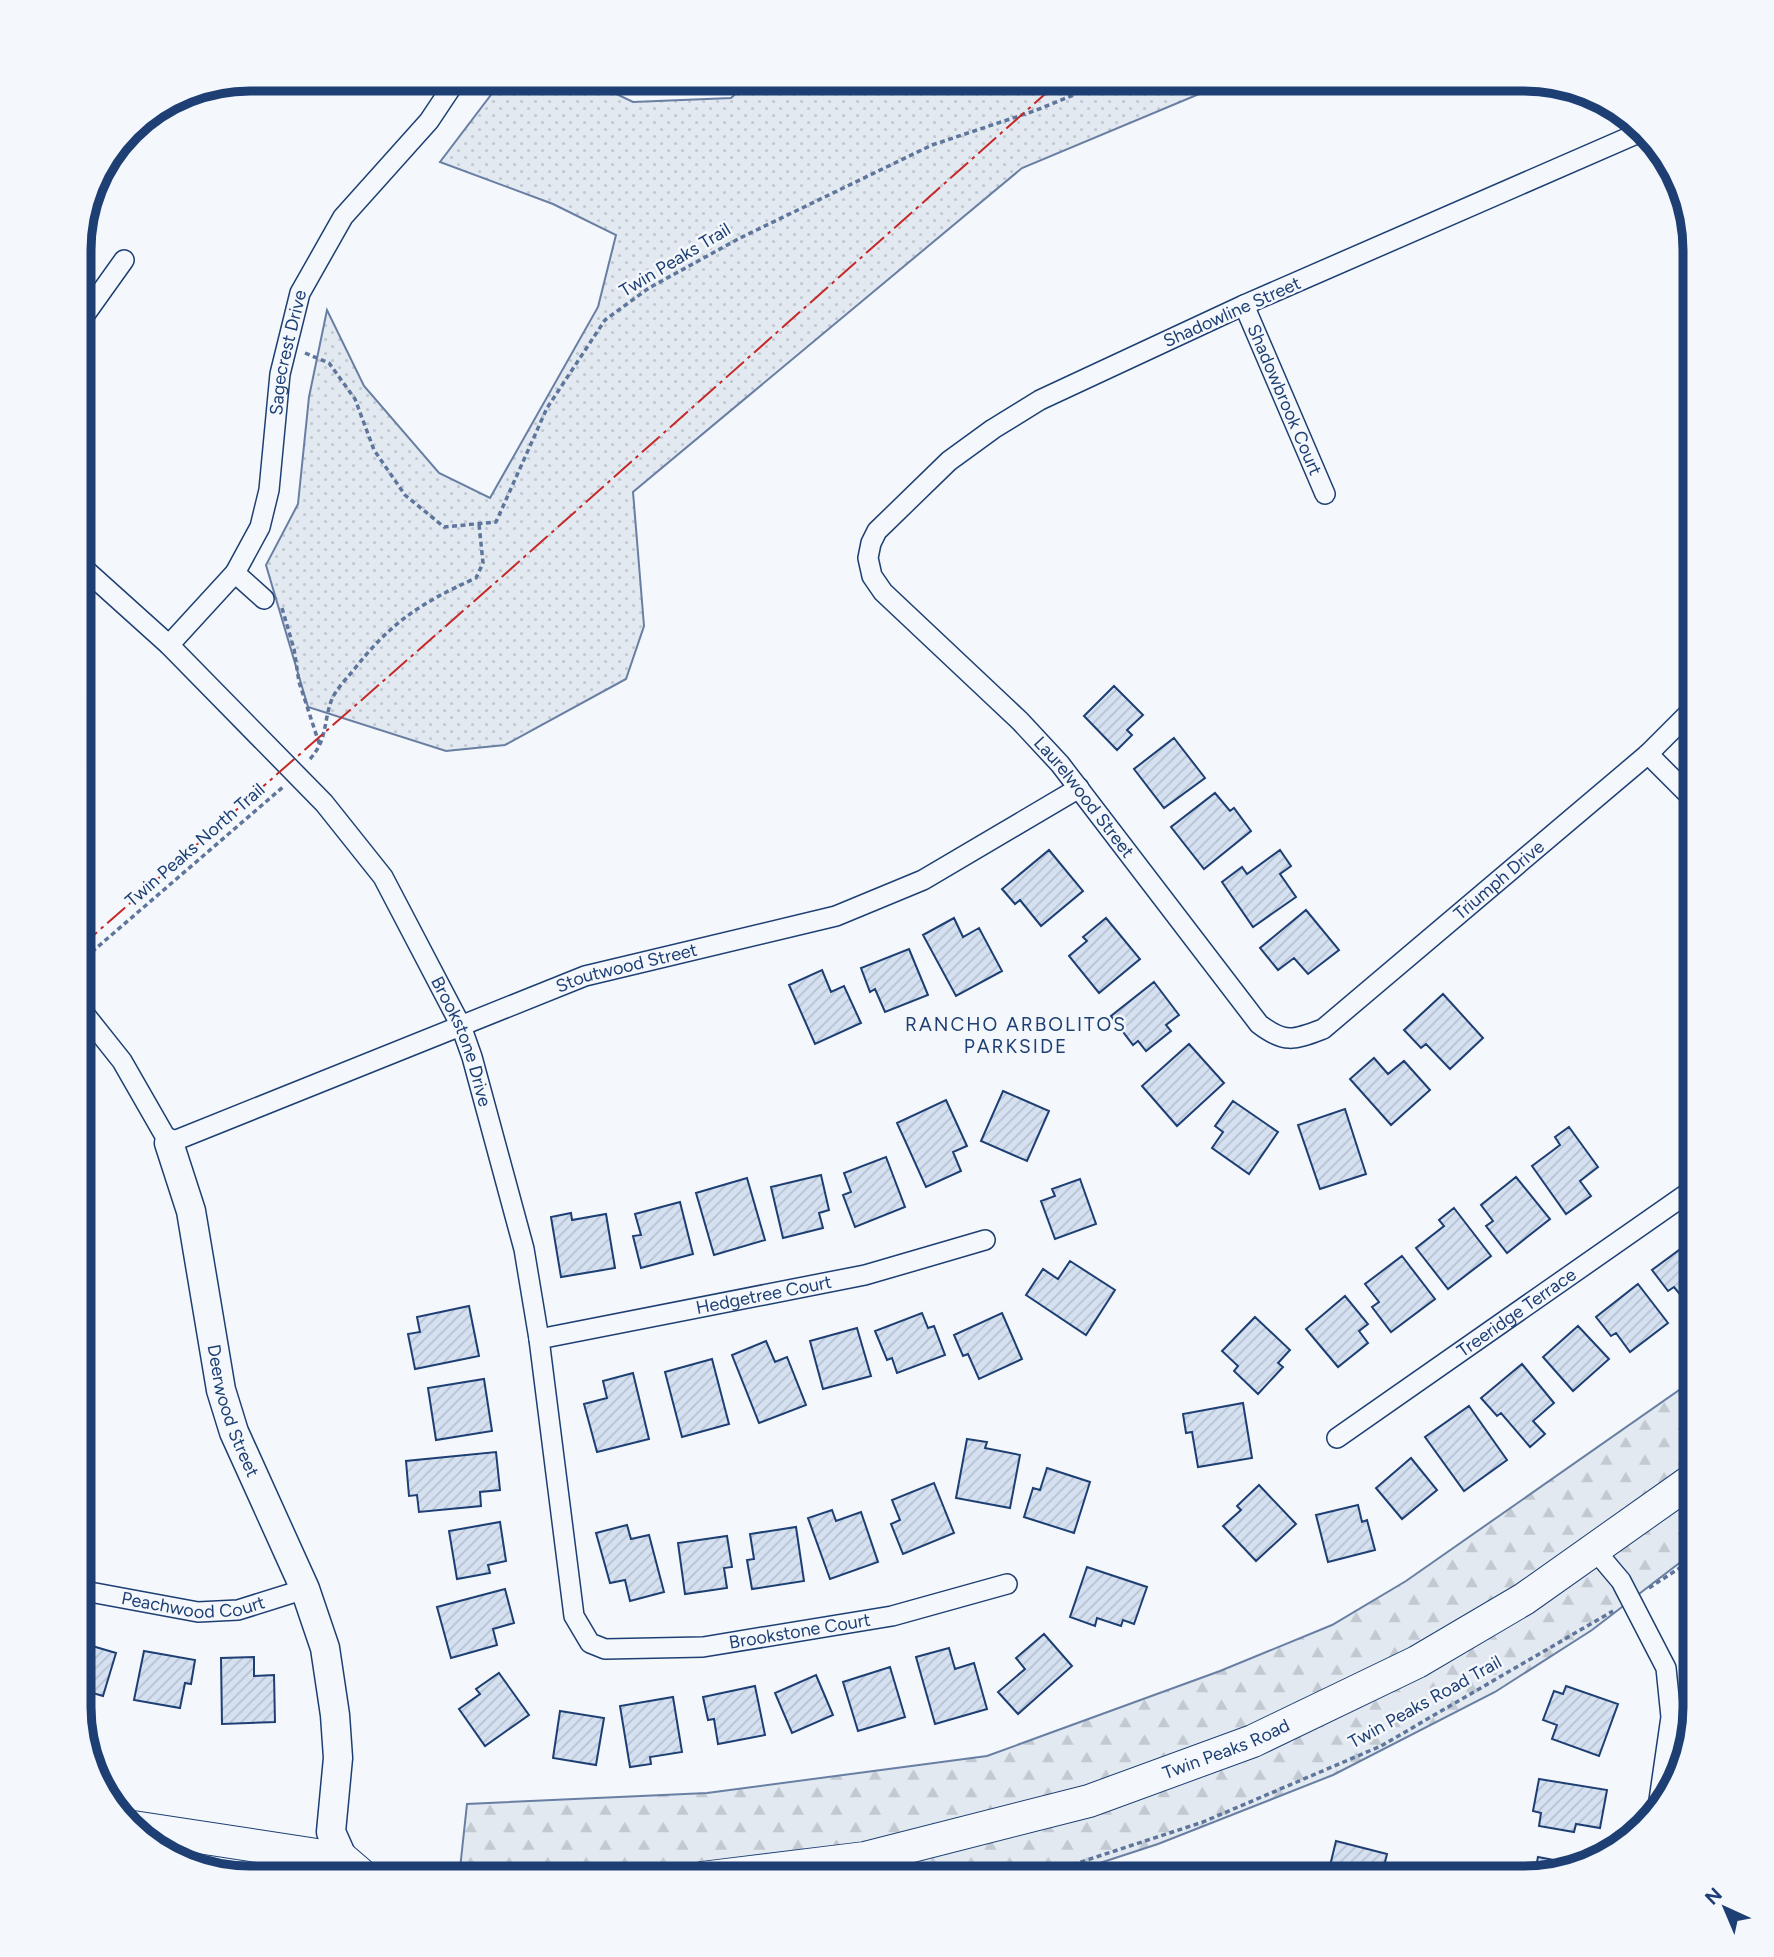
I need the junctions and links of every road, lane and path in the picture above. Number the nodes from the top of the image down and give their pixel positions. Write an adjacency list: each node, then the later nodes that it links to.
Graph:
1 (449, 91): 7 (street, Sagecrest Drive)
2 (1079, 91): 9 (path, Twin Peaks Trail)
3 (1633, 135): 5 (street, Shadowline Street)
4 (124, 260): 6 (street)
5 (1244, 305): 8 (street, Shadowbrook Court); 10 (street, Shadowline Street)
6 (91, 306)
7 (287, 345): 9 (path); 11 (street, Sagecrest Drive)
8 (1325, 494)
9 (479, 524): 13 (path)
10 (868, 558): 18 (street, Laurelwood Street)
11 (235, 573): 13 (street); 14 (street, Sagecrest Drive)
12 (91, 575): 14 (street, Brookstone Drive)
13 (264, 599)
14 (169, 645): 17 (street, Brookstone Drive)
15 (1683, 719): 16 (street, Triumph Drive)
16 (1648, 754): 19 (street); 23 (street, Triumph Drive)
17 (297, 775): 20 (path, Twin Peaks North Trail); 22 (street, Brookstone Drive)
18 (1079, 788): 22 (street, Stoutwood Street); 23 (street, Laurelwood Street)
19 (1683, 789)
20 (91, 953)
21 (91, 1022): 24 (street, Deerwood Street)
22 (461, 1026): 24 (street, Stoutwood Street); 27 (street, Brookstone Drive)
23 (1294, 1040)
24 (169, 1143): 33 (street, Deerwood Street)
25 (1683, 1196): 28 (street, Treeridge Terrace)
26 (985, 1240): 27 (street, Hedgetree Court)
27 (539, 1339): 36 (street, Brookstone Drive)
28 (1337, 1438)
29 (1683, 1486): 30 (main road, Twin Peaks Road)
30 (1594, 1549): 35 (street); 41 (main road, Twin Peaks Road)
31 (1683, 1566): 35 (path, Twin Peaks Road Trail)
32 (1007, 1584): 36 (street, Brookstone Court)
33 (305, 1589): 34 (street, Peachwood Court); 39 (street, Deerwood Street)
34 (91, 1592)
35 (1631, 1599): 37 (street); 42 (path, Twin Peaks Road Trail)
36 (590, 1643)
37 (1661, 1787)
38 (151, 1831): 40 (main road)
39 (345, 1862): 40 (main road)
40 (300, 1866)
41 (800, 1866)
42 (1069, 1866)

